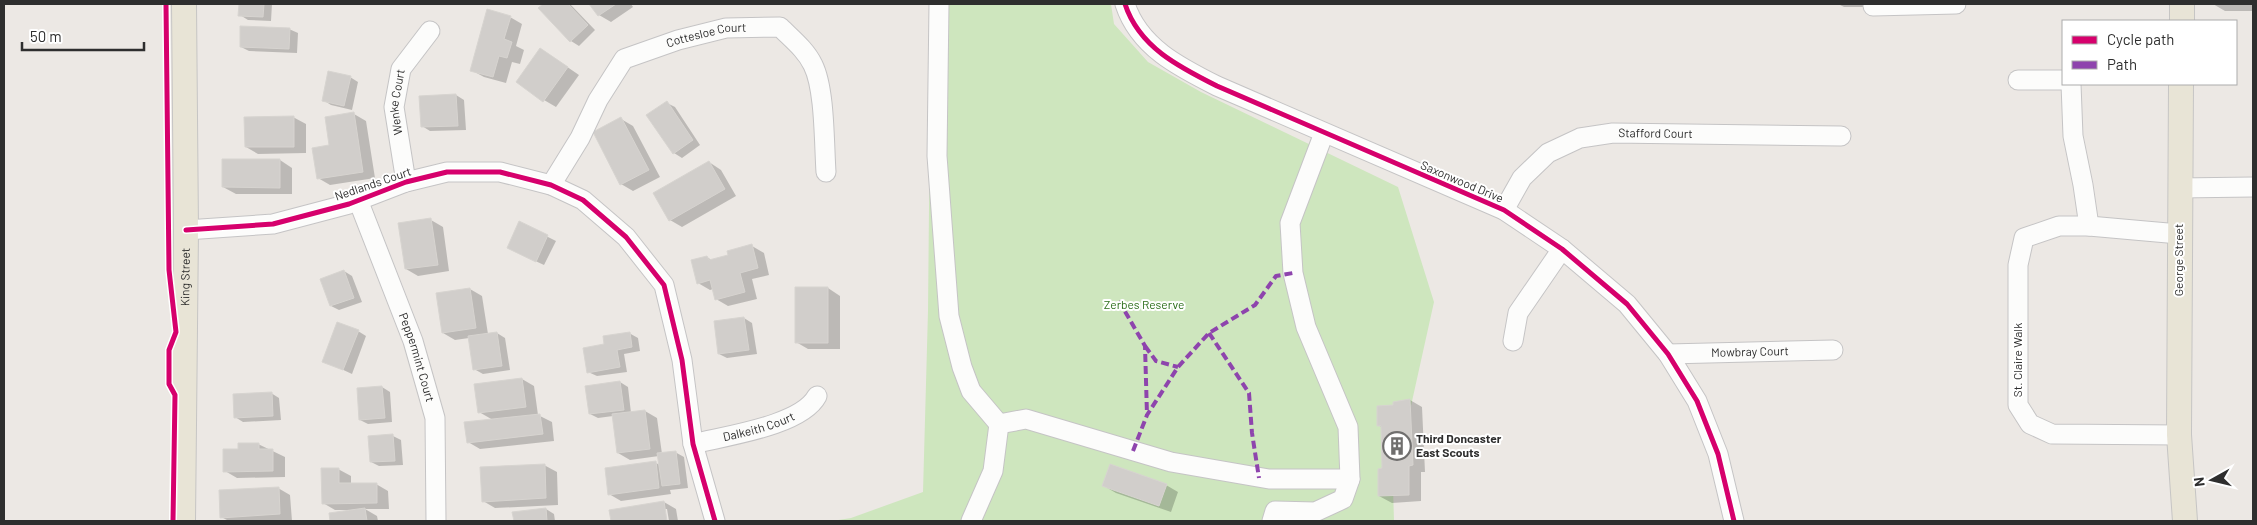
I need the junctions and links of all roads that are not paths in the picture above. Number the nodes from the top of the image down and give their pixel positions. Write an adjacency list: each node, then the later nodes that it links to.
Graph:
1 (184, 4): 23 (main road, King Street)
2 (939, 4): 30 (street)
3 (1125, 4): 13 (street, Saxonwood Drive)
4 (1956, 4): 6 (street)
5 (2182, 4): 7 (main road)
6 (1873, 6)
7 (2182, 20)
8 (430, 31): 16 (street, Wenke Court)
9 (2018, 80): 10 (street)
10 (2062, 80)
11 (2071, 85): 22 (street)
12 (2181, 85): 19 (main road, George Street)
13 (1324, 133): 21 (street, Saxonwood Drive); 33 (street)
14 (1840, 136): 21 (street, Stafford Court)
15 (826, 172): 17 (street, Cottesloe Court)
16 (406, 182): 17 (street, Nedlands Court); 20 (street, Nedlands Court)
17 (551, 186): 32 (street, Nedlands Court)
18 (2253, 187): 19 (street)
19 (2180, 188): 24 (main road, George Street)
20 (358, 200): 23 (street, Nedlands Court); 35 (street, Peppermint Court)
21 (1504, 210): 25 (street, Saxonwood Drive)
22 (2089, 226): 24 (street, St. Claire Walk); 31 (street, St. Claire Walk)
23 (186, 230): 34 (main road, King Street)
24 (2179, 234): 31 (main road, George Street)
25 (1562, 249): 26 (street); 28 (street, Saxonwood Drive)
26 (1513, 341)
27 (1834, 350): 28 (street, Mowbray Court)
28 (1668, 354): 39 (street, Saxonwood Drive)
29 (817, 396): 32 (street, Dalkeith Court)
30 (999, 424): 33 (street); 37 (street)
31 (2179, 435): 40 (main road, George Street); 41 (main road, George Street)
32 (693, 444): 36 (street, Nedlands Court)
33 (1350, 479): 38 (street)
34 (183, 521)
35 (436, 521)
36 (715, 521)
37 (971, 521)
38 (1272, 521)
39 (1734, 521)
40 (2170, 521)
41 (2185, 521)

